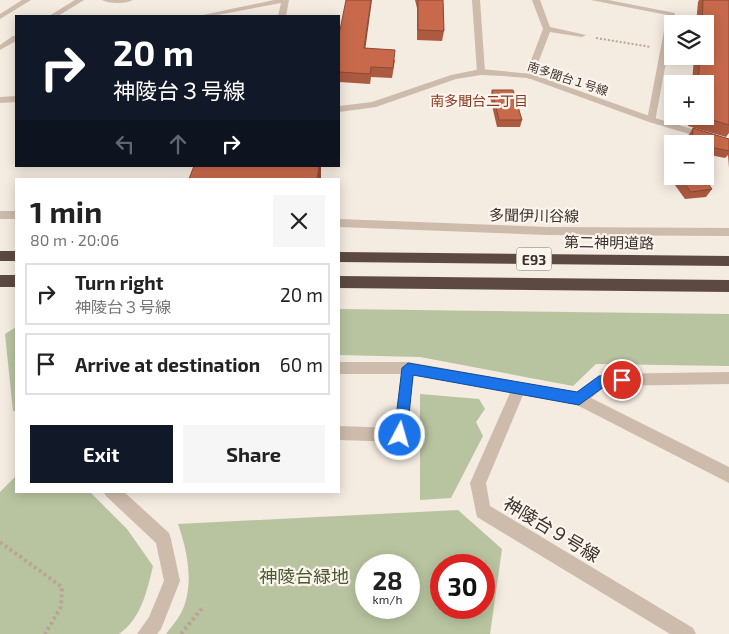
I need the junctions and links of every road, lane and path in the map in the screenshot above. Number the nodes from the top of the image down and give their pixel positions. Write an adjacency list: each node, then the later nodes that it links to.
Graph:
1 (28, 0): 13 (street)
2 (80, 0): 9 (street)
3 (106, 0): 4 (street)
4 (129, 0)
5 (285, 0): 10 (street); 11 (street)
6 (476, 0): 19 (street)
7 (536, 0): 14 (street)
8 (594, 0): 12 (street)
9 (55, 15)
10 (207, 15)
11 (282, 15)
12 (671, 15)
13 (0, 17)
14 (547, 29): 15 (street); 20 (street)
15 (582, 35): 18 (path)
16 (15, 39): 17 (street)
17 (0, 48)
18 (664, 50): 24 (street)
19 (481, 72): 20 (street, 南多聞台１号線); 23 (street, 南多聞台１号線)
20 (529, 76): 24 (street, 南多聞台１号線)
21 (15, 99): 22 (street)
22 (0, 100)
23 (340, 109)
24 (652, 120): 25 (street, 南多聞台１号線)
25 (729, 143)
26 (0, 215): 27 (street)
27 (15, 215)
28 (340, 223): 29 (street, 多聞伊川谷線)
29 (729, 232)
30 (0, 256): 31 (highway)
31 (15, 256)
32 (340, 257): 33 (highway, 第二神明道路 / E93)
33 (729, 261)
34 (0, 281): 35 (highway)
35 (15, 281)
36 (340, 282): 37 (highway, E93)
37 (729, 286)
38 (340, 368): 39 (street)
39 (408, 368): 41 (street); 43 (street)
40 (729, 378): 42 (street)
41 (520, 388): 42 (street); 51 (street, 神陵台９号線)
42 (579, 399): 44 (street)
43 (340, 433)
44 (729, 475)
45 (113, 493): 49 (street)
46 (0, 542): 48 (path)
47 (202, 607): 50 (path)
48 (44, 634)
49 (146, 634)
50 (181, 634)
51 (687, 634)

